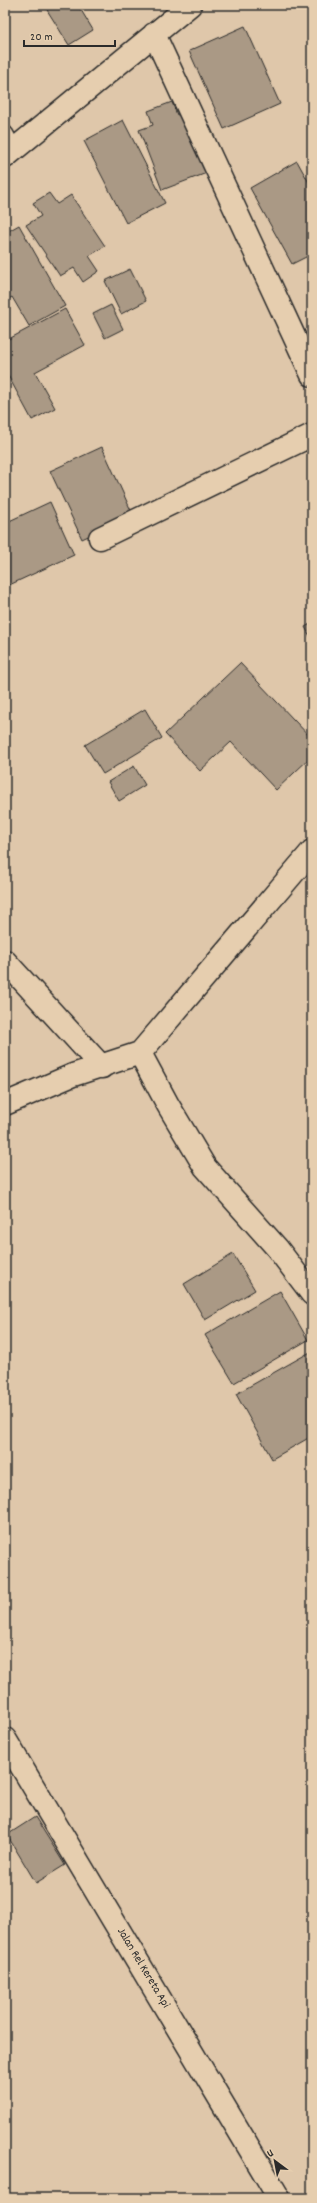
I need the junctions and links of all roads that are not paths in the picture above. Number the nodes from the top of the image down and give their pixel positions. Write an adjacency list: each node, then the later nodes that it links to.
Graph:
1 (183, 7): 2 (street)
2 (154, 34): 3 (street); 4 (street)
3 (8, 147)
4 (312, 375)
5 (312, 435): 6 (street)
6 (100, 538)
7 (312, 851): 9 (street)
8 (5, 961): 10 (street)
9 (140, 1053): 10 (street); 12 (street)
10 (102, 1067): 11 (street)
11 (5, 1104)
12 (312, 1294)
13 (5, 1739): 14 (street, Jalan Rel Kereta Api)
14 (279, 2198)

